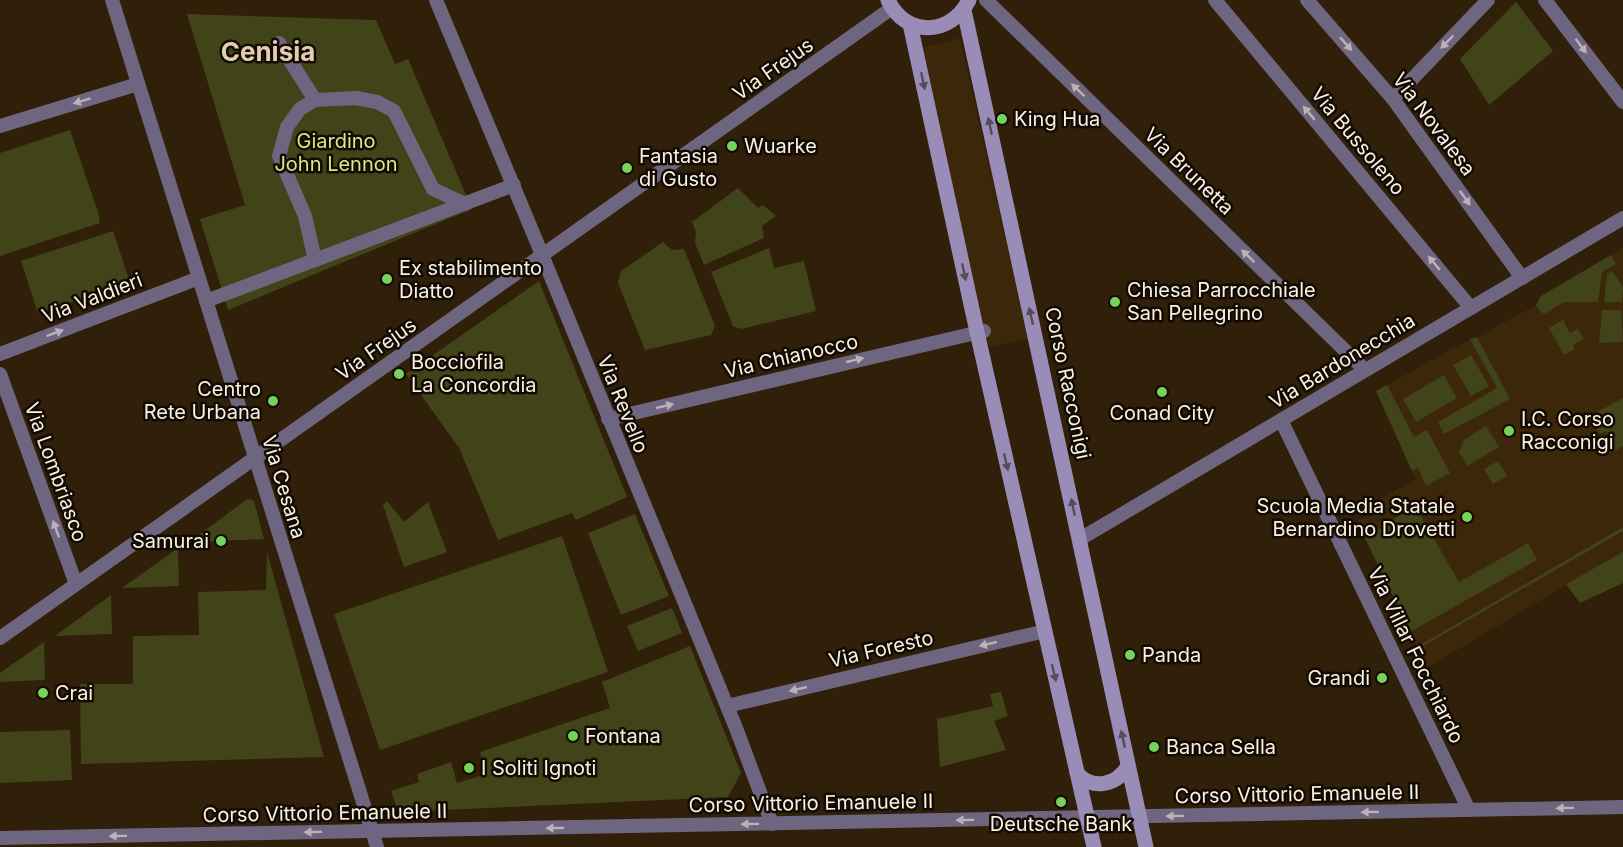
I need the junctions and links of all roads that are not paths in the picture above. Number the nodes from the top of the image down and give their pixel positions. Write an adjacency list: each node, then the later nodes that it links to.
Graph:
1 (112, 0): 12 (street, Via Cesana)
2 (436, 0): 17 (street, Via Revello)
3 (986, 0): 28 (street, Via Brunetta, one-way to 3)
4 (1215, 0): 25 (street, Via Bussoleno, one-way to 4)
5 (1488, 0): 13 (street, one-way to 13)
6 (1545, 0): 15 (street, one-way to 15)
7 (1312, 2): 13 (street, Via Novalesa, one-way to 13)
8 (890, 4): 10 (street); 20 (street, Via Frejus)
9 (967, 5): 10 (street); 33 (street, Corso Racconigi, one-way to 9)
10 (910, 24): 26 (street, one-way to 26)
11 (279, 43): 14 (street)
12 (138, 84): 16 (street, one-way to 16); 22 (street, Via Cesana)
13 (1393, 99): 23 (street, Via Novalesa, one-way to 23)
14 (315, 100): 18 (street); 21 (street)
15 (1623, 102)
16 (0, 126)
17 (514, 185): 18 (street); 20 (street, Via Revello)
18 (465, 204): 21 (street)
19 (1623, 218): 23 (street, Via Bardonecchia)
20 (543, 255): 30 (street, Via Revello); 32 (street, Via Frejus)
21 (315, 260): 24 (street)
22 (199, 278): 24 (street, Via Cesana); 27 (street, Via Valdieri, one-way to 22)
23 (1522, 278): 25 (street, Via Bardonecchia)
24 (206, 301): 32 (street, Via Cesana)
25 (1471, 308): 28 (street, Via Bardonecchia)
26 (980, 331): 30 (street, Via Chianocco, one-way to 26); 35 (street, one-way to 35)
27 (0, 354)
28 (1365, 370): 31 (street, Via Bardonecchia)
29 (0, 374): 34 (street, Via Lombriasco, one-way to 29)
30 (608, 419): 37 (street, Via Revello)
31 (1281, 420): 33 (street, Via Bardonecchia); 41 (street, Via Villar Focchiardo)
32 (255, 458): 34 (street, Via Frejus); 45 (street, Via Cesana)
33 (1080, 539): 38 (street, Corso Racconigi, one-way to 33)
34 (76, 584): 36 (street, Via Frejus)
35 (1045, 631): 37 (street, Via Foresto, one-way to 37); 39 (street, one-way to 39)
36 (0, 638)
37 (727, 706): 44 (street, Via Revello)
38 (1128, 766): 39 (street); 42 (street, Corso Racconigi)
39 (1077, 772): 43 (street)
40 (1623, 807): 41 (street, Corso Vittorio Emanuele II, one-way to 41)
41 (1469, 810): 42 (street, Corso Vittorio Emanuele II, one-way to 42)
42 (1139, 816): 43 (street, Corso Vittorio Emanuele II); 49 (street, Corso Racconigi)
43 (1087, 817): 44 (street, Corso Vittorio Emanuele II, one-way to 44); 48 (street)
44 (772, 824): 45 (street, Corso Vittorio Emanuele II, one-way to 45)
45 (371, 831): 46 (street, Corso Vittorio Emanuele II, one-way to 46); 47 (street, Via Cesana)
46 (0, 838)
47 (377, 847)
48 (1094, 847)
49 (1146, 847)

